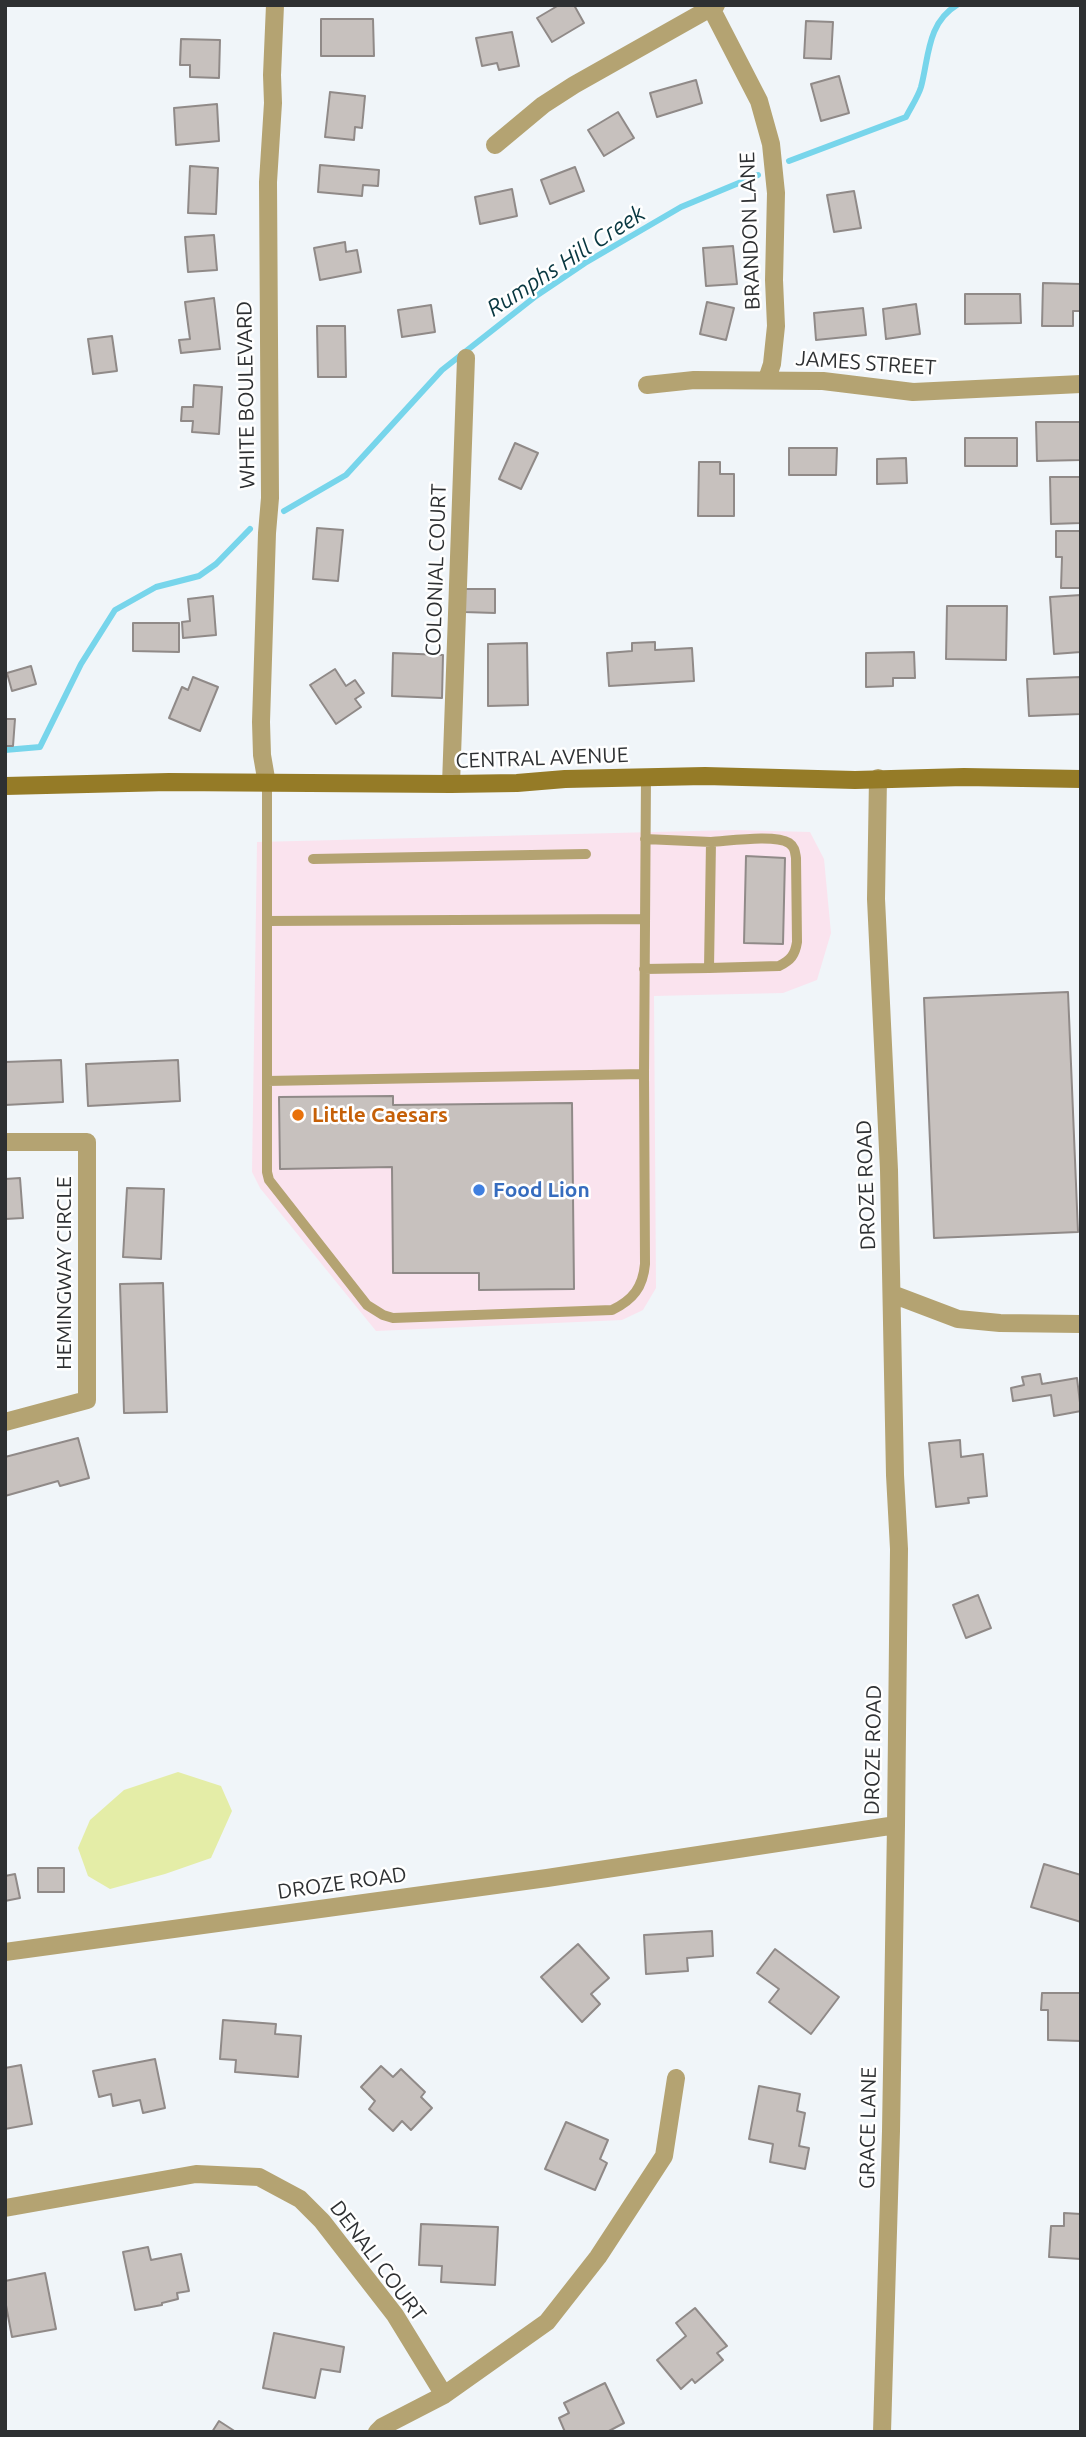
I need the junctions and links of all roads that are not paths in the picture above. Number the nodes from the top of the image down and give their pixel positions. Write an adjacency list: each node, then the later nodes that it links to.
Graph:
1 (275, 5): 11 (street, WHITE BOULEVARD)
2 (714, 7): 3 (street); 5 (street, BRANDON LANE)
3 (495, 145)
4 (466, 358): 12 (street, COLONIAL COURT)
5 (767, 379): 6 (street, JAMES STREET); 7 (street, JAMES STREET)
6 (1081, 384)
7 (647, 386)
8 (646, 777): 9 (street, CENTRAL AVENUE); 12 (street, CENTRAL AVENUE); 14 (lane)
9 (878, 778): 10 (street, CENTRAL AVENUE); 25 (street, DROZE ROAD)
10 (1081, 779)
11 (267, 784): 12 (street, CENTRAL AVENUE); 13 (street, CENTRAL AVENUE); 19 (lane)
12 (451, 784)
13 (5, 786)
14 (645, 839): 15 (lane); 18 (lane)
15 (711, 842): 20 (lane); 20 (lane)
16 (586, 854): 17 (lane)
17 (313, 859)
18 (645, 919): 19 (lane); 21 (lane)
19 (267, 921): 23 (lane)
20 (709, 968): 21 (lane)
21 (644, 969): 22 (lane)
22 (644, 1074): 23 (lane); 23 (lane)
23 (267, 1080)
24 (5, 1142): 27 (street, HEMINGWAY CIRCLE)
25 (892, 1294): 26 (street); 28 (street, DROZE ROAD)
26 (1081, 1324)
27 (5, 1422)
28 (896, 1825): 29 (street, DROZE ROAD); 34 (street, GRACE LANE)
29 (5, 1952)
30 (676, 2078): 32 (street)
31 (5, 2208): 32 (street, DENALI COURT)
32 (444, 2395): 33 (street)
33 (377, 2432)
34 (882, 2432)

